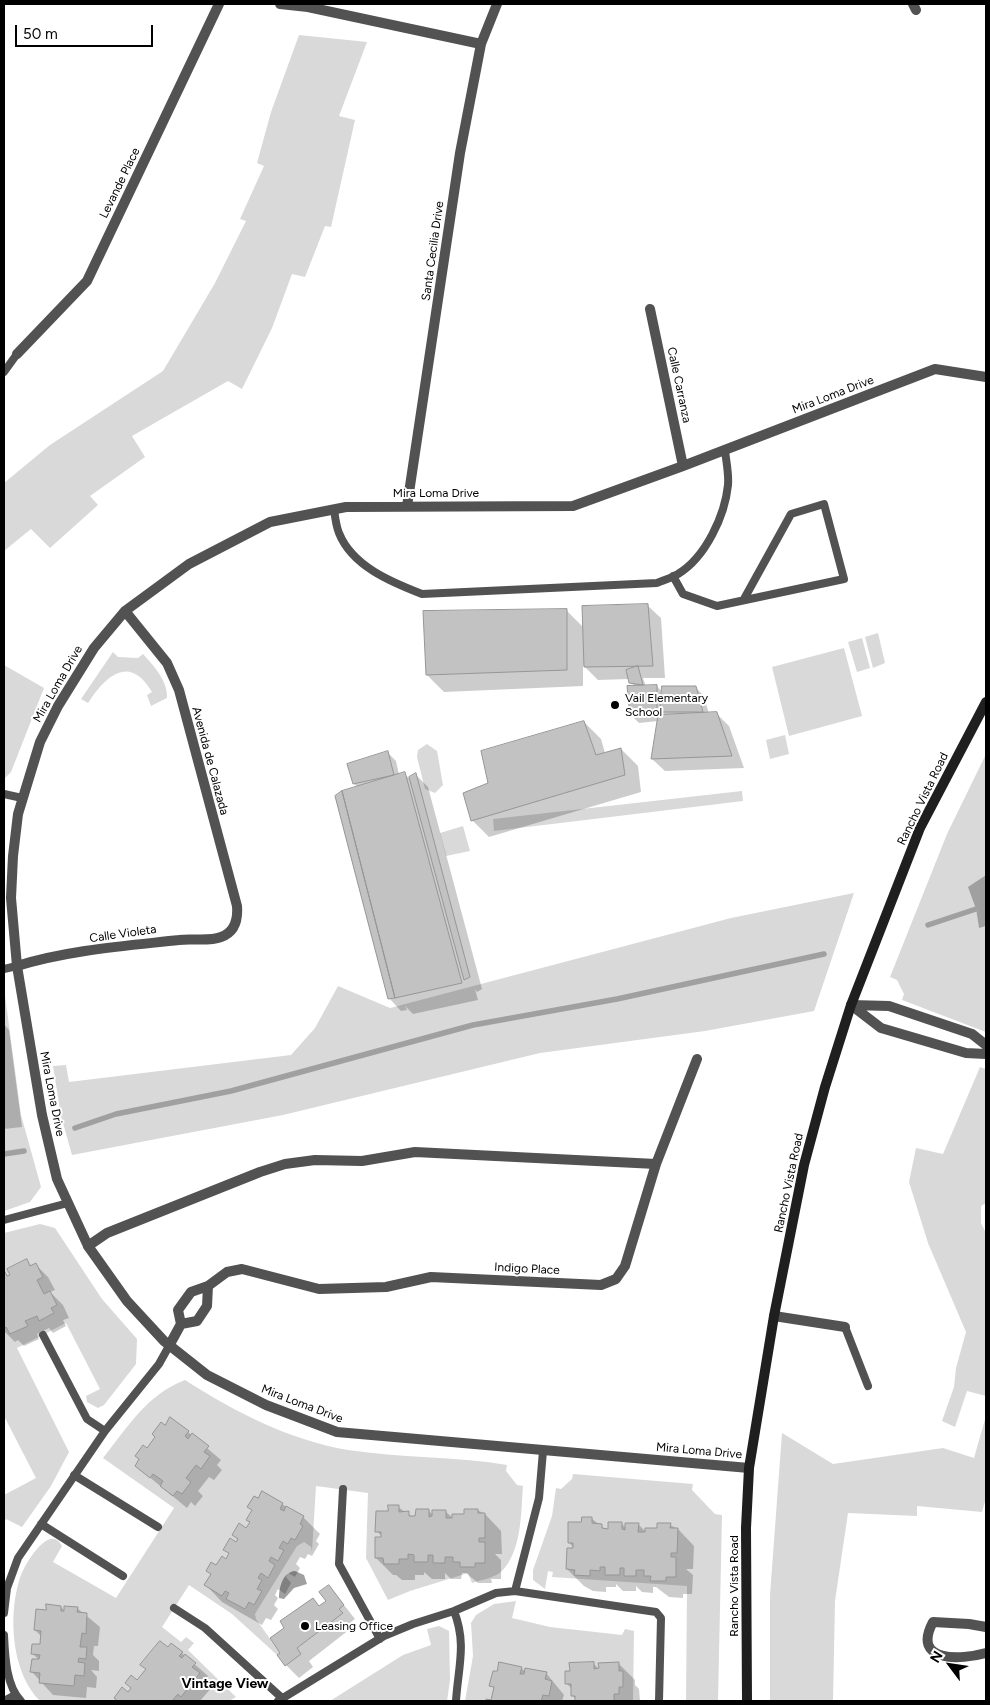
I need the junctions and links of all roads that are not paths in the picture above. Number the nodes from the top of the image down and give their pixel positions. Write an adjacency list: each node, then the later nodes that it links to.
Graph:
1 (219, 4): 6 (street, Levande Place)
2 (280, 4): 4 (street)
3 (497, 4): 4 (street, Santa Cecilia Drive)
4 (481, 44): 11 (street, Santa Cecilia Drive)
5 (650, 309): 10 (street, Calle Carranza)
6 (17, 354): 7 (lane)
7 (4, 372)
8 (986, 377): 9 (street, Mira Loma Drive)
9 (726, 450): 10 (street, Mira Loma Drive); 13 (lane)
10 (683, 466): 11 (street, Mira Loma Drive)
11 (408, 506): 12 (street, Mira Loma Drive)
12 (334, 509): 13 (lane); 15 (street, Mira Loma Drive)
13 (673, 576): 14 (lane)
14 (744, 599): 14 (lane)
15 (125, 611): 18 (street, Mira Loma Drive); 19 (street, Avenida de Calazada)
16 (986, 702): 22 (main road, Rancho Vista Road)
17 (4, 794): 18 (lane)
18 (22, 798): 20 (street, Mira Loma Drive)
19 (231, 929): 20 (street, Calle Violeta)
20 (17, 966): 21 (lane); 27 (street, Mira Loma Drive)
21 (4, 969)
22 (851, 1005): 23 (street); 24 (street); 31 (main road, Rancho Vista Road)
23 (986, 1045)
24 (986, 1054)
25 (697, 1059): 26 (street, Indigo Place)
26 (656, 1164): 29 (street); 30 (street, Indigo Place)
27 (68, 1203): 28 (lane); 29 (street, Mira Loma Drive)
28 (4, 1220)
29 (88, 1246): 35 (street, Mira Loma Drive)
30 (208, 1286): 32 (street); 32 (street, Indigo Place)
31 (774, 1316): 33 (street); 39 (main road, Rancho Vista Road)
32 (181, 1324): 35 (street, Indigo Place)
33 (845, 1328): 36 (lane)
34 (43, 1335): 37 (lane)
35 (169, 1346): 37 (lane); 38 (street, Mira Loma Drive)
36 (868, 1386)
37 (105, 1431): 40 (lane)
38 (543, 1450): 39 (street, Mira Loma Drive); 45 (lane)
39 (749, 1468): 59 (main road, Rancho Vista Road)
40 (74, 1474): 42 (lane); 43 (lane)
41 (343, 1489): 51 (lane)
42 (42, 1524): 44 (lane); 48 (lane)
43 (158, 1527)
44 (123, 1576)
45 (515, 1591): 47 (lane); 58 (lane)
46 (174, 1608): 54 (lane)
47 (454, 1611): 51 (lane); 57 (lane)
48 (4, 1613)
49 (986, 1627): 52 (street)
50 (4, 1635): 53 (lane)
51 (380, 1639): 54 (lane)
52 (986, 1653)
53 (15, 1695): 55 (lane); 56 (lane)
54 (280, 1700)
55 (4, 1701)
56 (21, 1701)
57 (456, 1701)
58 (659, 1701)
59 (747, 1701)

